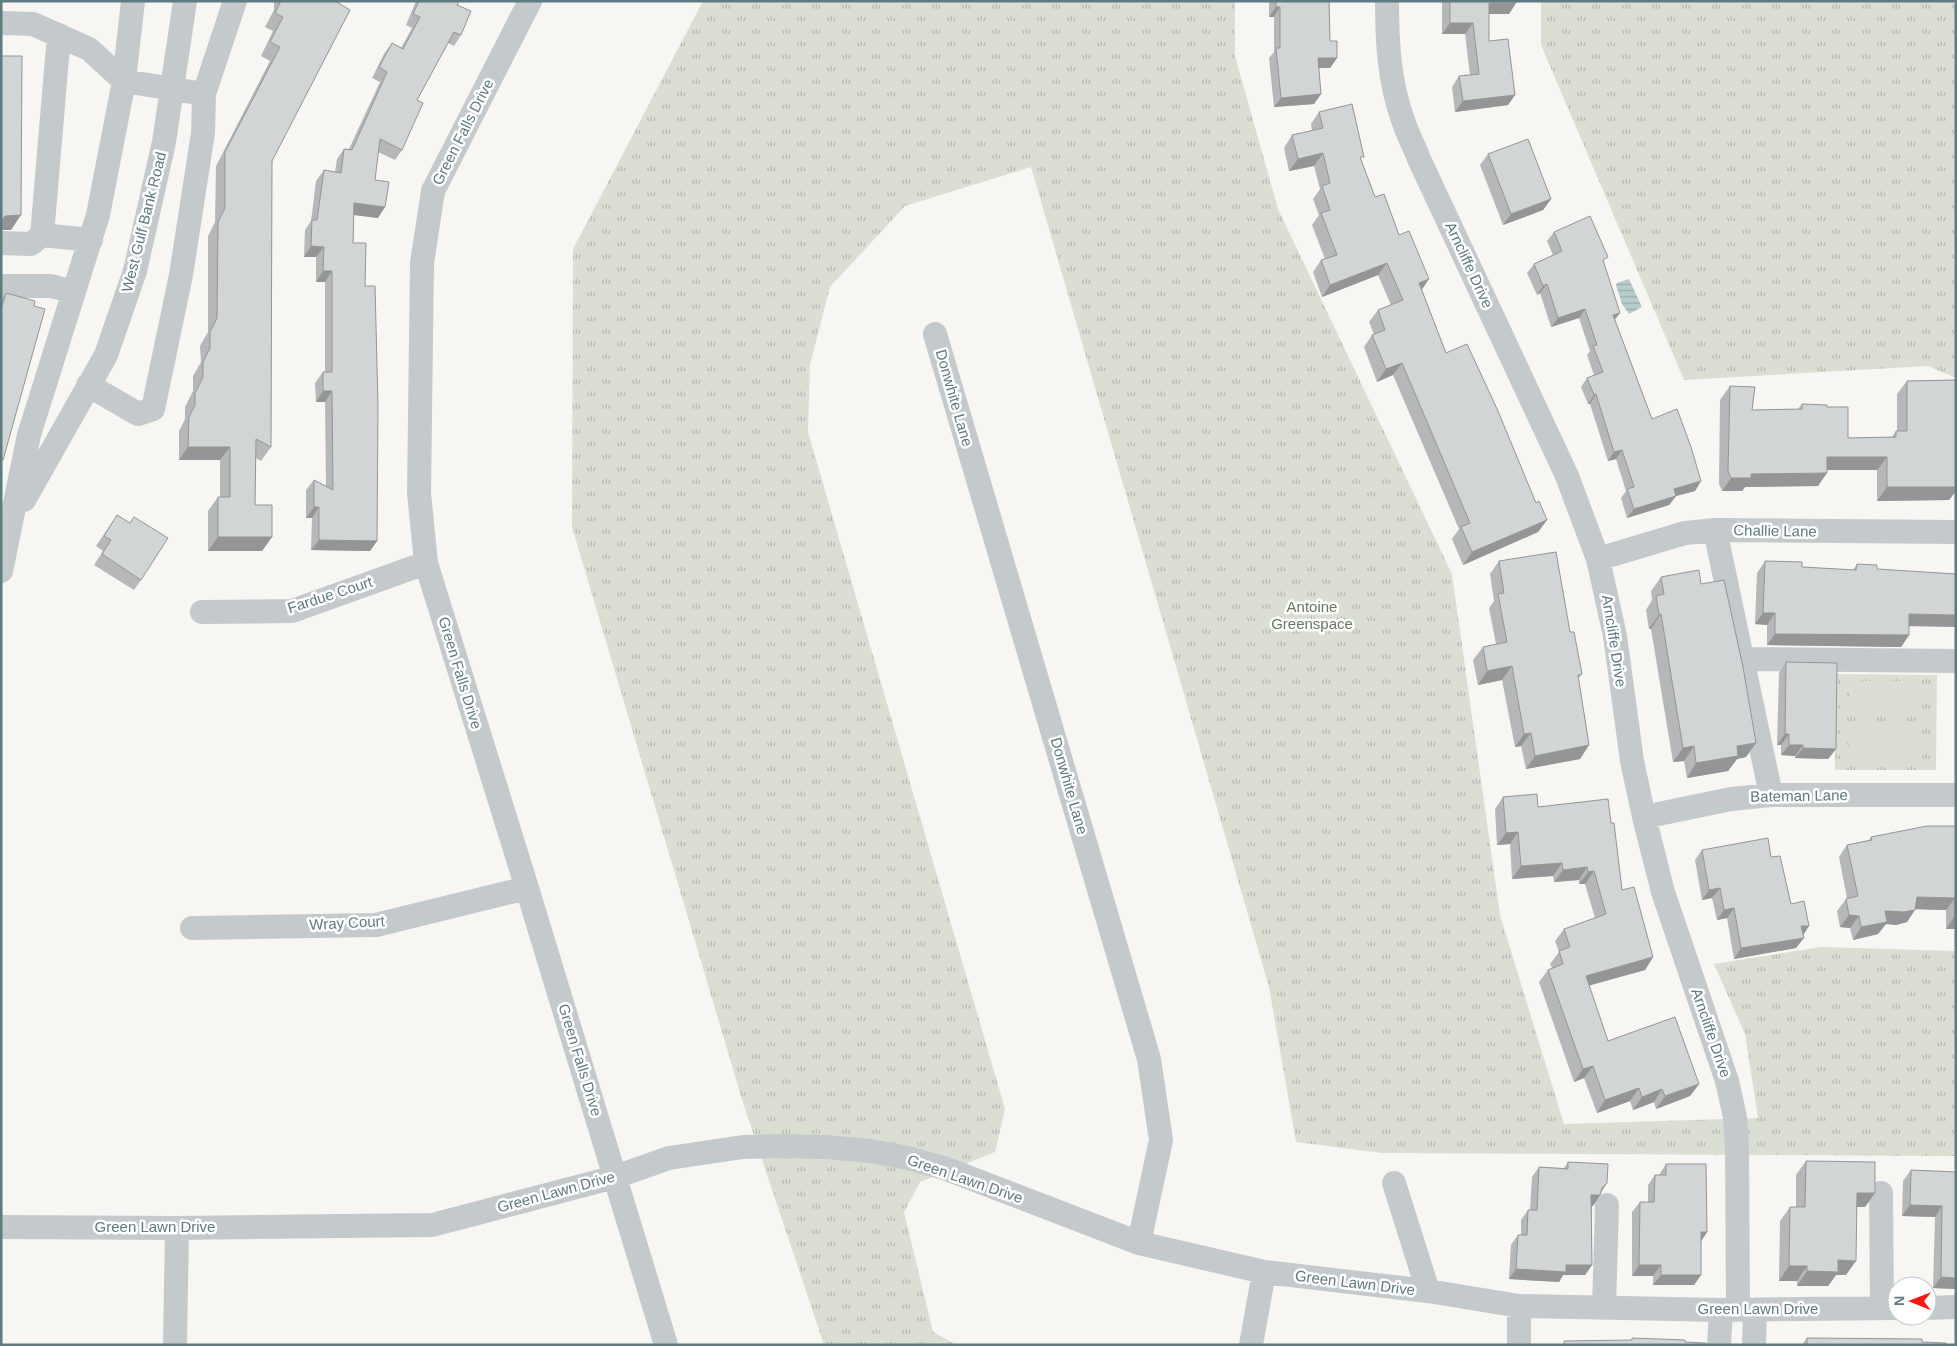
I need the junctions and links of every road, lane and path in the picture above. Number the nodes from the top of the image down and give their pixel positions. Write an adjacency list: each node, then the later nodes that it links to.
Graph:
1 (133, 1): 8 (street, West Gulf Bank Road)
2 (185, 1): 9 (street, West Gulf Bank Road)
3 (235, 1): 10 (street)
4 (530, 1): 22 (street, Green Falls Drive)
5 (1387, 1): 21 (street, Arncliffe Drive)
6 (1, 23): 7 (street)
7 (58, 35): 8 (street); 11 (street)
8 (124, 82): 9 (street); 12 (street, West Gulf Bank Road)
9 (172, 88): 10 (street); 17 (street, West Gulf Bank Road)
10 (204, 94): 17 (street)
11 (42, 235): 12 (street); 13 (street)
12 (90, 240): 15 (street, West Gulf Bank Road)
13 (1, 244)
14 (1, 286): 15 (street)
15 (74, 292): 20 (street, West Gulf Bank Road)
16 (935, 334): 38 (street, Donwhite Lane)
17 (88, 385): 20 (street, West Gulf Bank Road)
18 (1715, 530): 19 (street, Challie Lane); 21 (street, Challie Lane); 25 (street)
19 (1956, 532)
20 (10, 537): 23 (street, West Gulf Bank Road)
21 (1598, 558): 29 (street, Arncliffe Drive)
22 (426, 563): 24 (street, Fardue Court); 30 (street, Green Falls Drive)
23 (2, 566)
24 (202, 612)
25 (1742, 659): 26 (street); 27 (street)
26 (1956, 661)
27 (1771, 794): 28 (street, Bateman Lane); 29 (street, Bateman Lane)
28 (1956, 795)
29 (1644, 817): 47 (street, Arncliffe Drive)
30 (527, 888): 31 (street, Wray Court); 32 (street, Green Falls Drive)
31 (192, 928)
32 (615, 1177): 37 (street, Green Lawn Drive); 38 (street, Green Lawn Drive); 49 (street, Green Falls Drive)
33 (1394, 1183): 41 (street)
34 (1881, 1193): 40 (street)
35 (1607, 1206): 43 (street)
36 (1, 1227): 37 (street, Green Lawn Drive)
37 (176, 1228): 48 (street)
38 (1139, 1243): 39 (street, Green Lawn Drive)
39 (1264, 1272): 41 (street, Green Lawn Drive); 50 (street)
40 (1887, 1276)
41 (1428, 1291): 42 (street, Green Lawn Drive)
42 (1519, 1306): 43 (street, Green Lawn Drive); 51 (street)
43 (1604, 1308): 47 (street, Green Lawn Drive)
44 (1887, 1308): 47 (street, Green Lawn Drive)
45 (1937, 1308): 46 (street)
46 (1956, 1308)
47 (1738, 1310): 52 (street); 53 (street)
48 (175, 1345)
49 (666, 1345)
50 (1251, 1345)
51 (1519, 1345)
52 (1720, 1345)
53 (1754, 1345)

